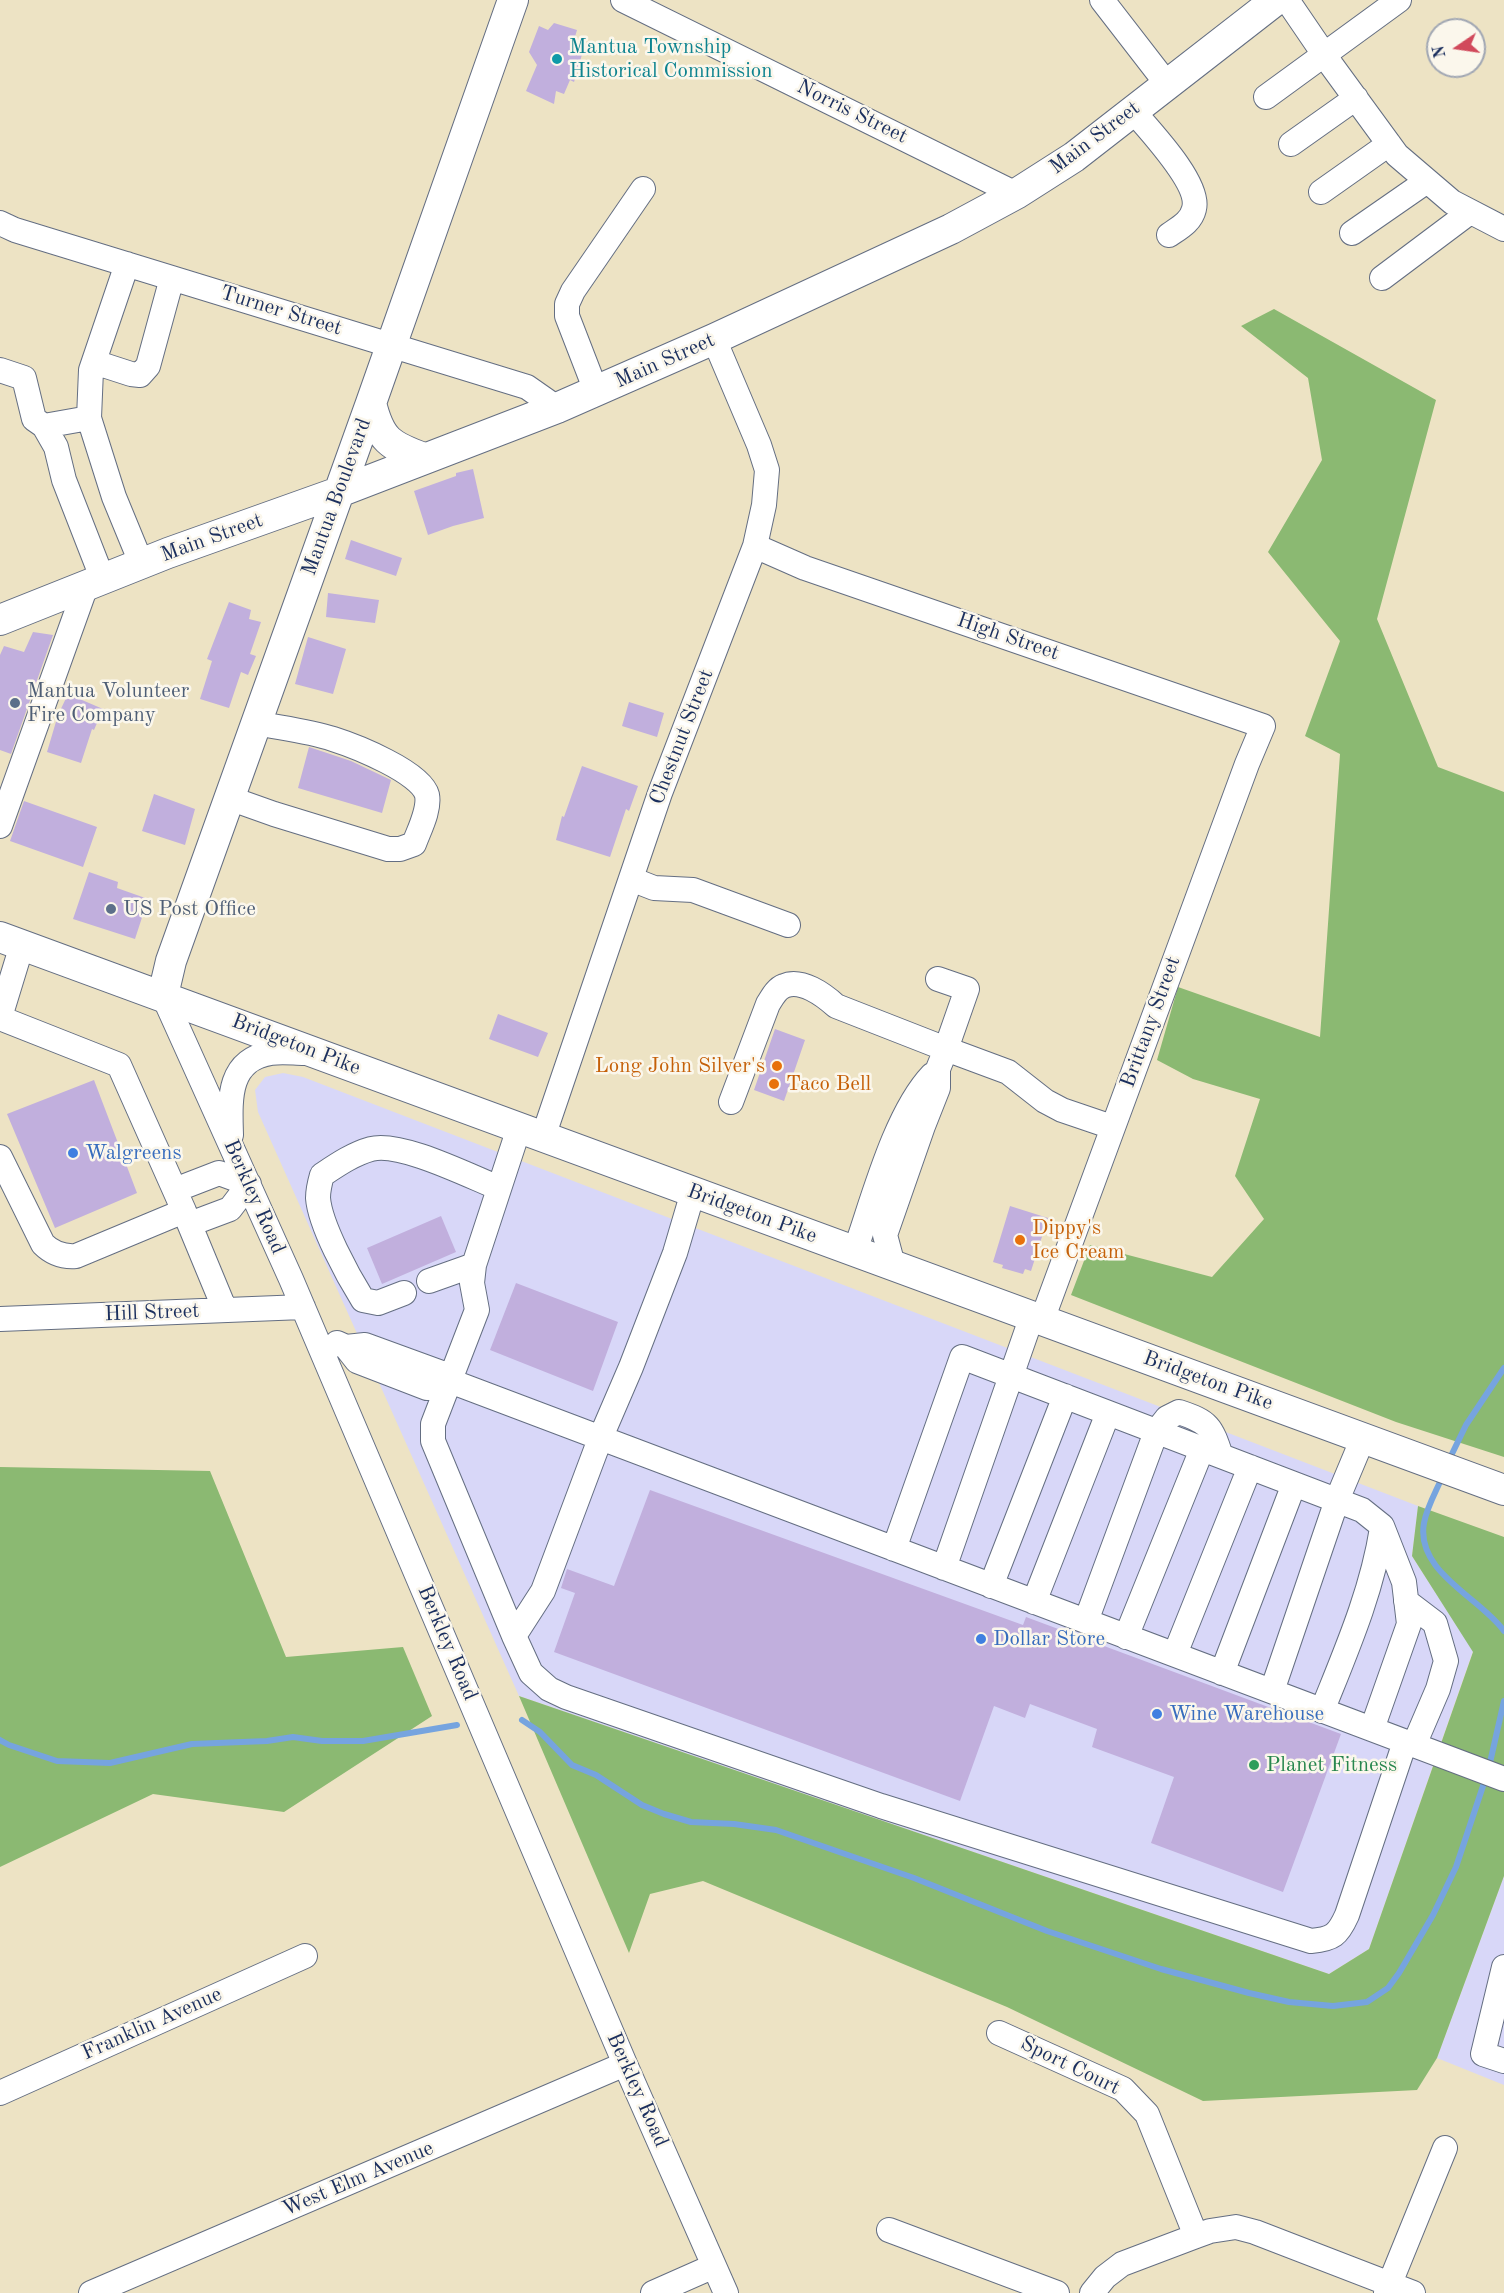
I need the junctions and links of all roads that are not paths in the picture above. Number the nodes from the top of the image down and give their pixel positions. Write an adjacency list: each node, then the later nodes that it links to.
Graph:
1 (513, 0): 27 (main road, Mantua Boulevard)
2 (623, 0): 17 (street, Norris Street)
3 (1102, 0): 8 (street)
4 (1276, 0): 8 (main road, Main Street)
5 (1287, 0): 7 (street)
6 (1399, 0): 7 (street)
7 (1324, 54): 9 (street); 10 (street)
8 (1167, 84): 11 (main road, Main Street)
9 (1266, 97)
10 (1356, 98): 12 (street); 13 (street)
11 (1133, 111): 17 (main road, Main Street); 22 (street)
12 (1291, 144)
13 (1389, 144): 14 (street); 16 (street)
14 (1427, 181): 18 (street); 21 (street)
15 (643, 189): 30 (street)
16 (1321, 192)
17 (1016, 194): 26 (main road, Main Street)
18 (1470, 212): 20 (street); 25 (street)
19 (0, 223): 23 (street, Turner Street)
20 (1504, 229)
21 (1352, 233)
22 (1169, 235)
23 (127, 264): 24 (street, Turner Street); 28 (street)
24 (172, 278): 27 (street, Turner Street); 28 (street)
25 (1382, 278)
26 (714, 339): 30 (main road, Main Street); 37 (street, Chestnut Street)
27 (392, 345): 31 (main road, Mantua Boulevard); 32 (street, Turner Street)
28 (94, 362): 33 (street)
29 (0, 370): 34 (street)
30 (596, 391): 32 (main road, Main Street)
31 (371, 403): 35 (main road); 36 (main road, Mantua Boulevard)
32 (557, 408): 35 (main road, Main Street)
33 (88, 418): 34 (street); 38 (street)
34 (44, 426): 39 (street)
35 (424, 458): 36 (main road, Main Street)
36 (339, 492): 38 (main road, Main Street); 41 (main road, Mantua Boulevard)
37 (755, 546): 42 (street, High Street); 45 (street, Chestnut Street)
38 (142, 565): 39 (main road, Main Street)
39 (94, 583): 40 (main road, Main Street); 44 (street)
40 (0, 620)
41 (256, 723): 43 (main road, Mantua Boulevard); 43 (street)
42 (1263, 726): 54 (street, Brittany Street)
43 (229, 798): 49 (main road, Mantua Boulevard)
44 (0, 826)
45 (631, 879): 46 (street); 55 (street, Chestnut Street)
46 (788, 925)
47 (11, 941): 49 (main road, Bridgeton Pike); 50 (street)
48 (938, 979): 52 (street)
49 (163, 995): 51 (main road, Bridgeton Pike); 56 (street, Berkley Road)
50 (0, 1017): 61 (street)
51 (315, 1053): 55 (main road, Bridgeton Pike); 56 (street)
52 (942, 1059): 53 (street); 54 (street); 62 (street); 64 (street)
53 (736, 1104)
54 (1112, 1127): 69 (street, Brittany Street)
55 (531, 1132): 59 (street, Chestnut Street); 60 (main road, Bridgeton Pike)
56 (232, 1146): 58 (street, Berkley Road)
57 (0, 1157): 61 (street)
58 (249, 1184): 61 (street); 61 (street); 67 (street, Berkley Road)
59 (498, 1188): 63 (street, Chestnut Street); 66 (street)
60 (693, 1192): 62 (main road, Bridgeton Pike); 78 (street)
61 (183, 1208): 68 (street)
62 (855, 1251): 64 (main road, Bridgeton Pike)
63 (474, 1265): 65 (street); 73 (street, Chestnut Street)
64 (893, 1265): 69 (main road, Bridgeton Pike)
65 (429, 1281)
66 (404, 1293)
67 (303, 1307): 68 (street, Hill Street); 71 (street, Berkley Road)
68 (225, 1310): 70 (street, Hill Street)
69 (1037, 1318): 72 (street, Brittany Street); 77 (main road, Bridgeton Pike)
70 (0, 1319)
71 (315, 1333): 73 (street); 104 (street, Berkley Road)
72 (1011, 1376): 74 (street); 85 (street); 86 (street, Brittany Street)
73 (450, 1381): 78 (street); 91 (street, Chestnut Street)
74 (1065, 1396): 75 (street); 87 (street)
75 (1108, 1413): 76 (street); 89 (street)
76 (1156, 1432): 79 (street); 90 (street)
77 (1363, 1438): 82 (main road, Bridgeton Pike); 83 (street)
78 (600, 1439): 85 (street); 91 (street)
79 (1212, 1452): 80 (street); 92 (street)
80 (1250, 1467): 81 (street); 93 (street)
81 (1294, 1484): 83 (street); 94 (street)
82 (1504, 1490)
83 (1337, 1500): 84 (street); 95 (street)
84 (1382, 1526): 88 (street); 96 (street)
85 (894, 1549): 86 (street)
86 (944, 1568): 87 (street)
87 (991, 1586): 89 (street)
88 (1406, 1601): 97 (street); 98 (street)
89 (1034, 1602): 90 (street)
90 (1086, 1621): 92 (street)
91 (514, 1636): 98 (street, Chestnut Street)
92 (1126, 1637): 93 (street)
93 (1175, 1654): 94 (street)
94 (1222, 1673): 95 (street)
95 (1272, 1691): 96 (street)
96 (1322, 1711): 97 (street)
97 (1372, 1729): 98 (street)
98 (1410, 1744): 99 (street)
99 (1504, 1779)
100 (305, 1956): 105 (street, Franklin Avenue)
101 (1504, 1968): 103 (street)
102 (999, 2033): 108 (street, Sport Court)
103 (1504, 2061)
104 (625, 2064): 109 (street, Berkley Road); 111 (street, West Elm Avenue)
105 (0, 2093)
106 (1445, 2148): 110 (street)
107 (889, 2230): 114 (street)
108 (1196, 2236): 110 (street); 115 (street)
109 (714, 2266): 112 (street); 113 (street, Berkley Road)
110 (1387, 2289): 116 (street)
111 (90, 2293)
112 (652, 2293)
113 (726, 2293)
114 (1056, 2293)
115 (1092, 2293)
116 (1413, 2293)

